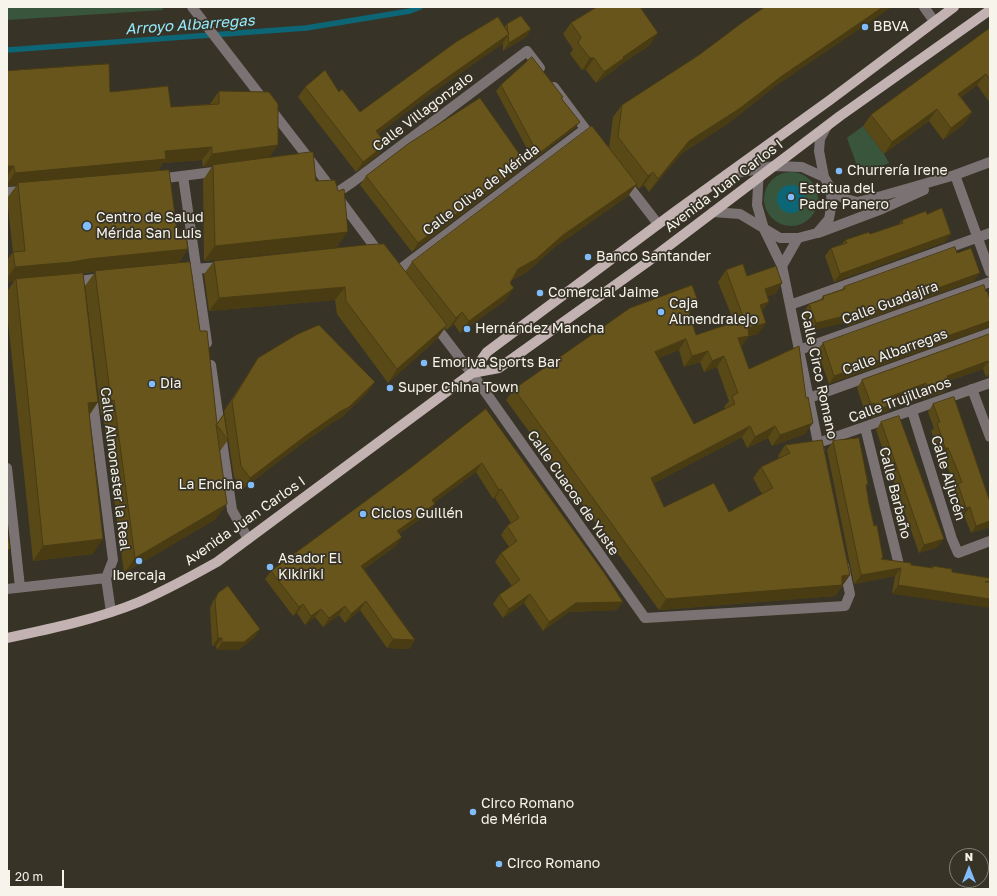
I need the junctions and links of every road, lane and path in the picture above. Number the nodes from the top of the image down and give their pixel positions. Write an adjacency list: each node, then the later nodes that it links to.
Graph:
1 (192, 7): 23 (street)
2 (924, 7): 5 (street)
3 (954, 7): 5 (main road, Avenida Juan Carlos I)
4 (990, 10): 6 (main road, Avenida Juan Carlos I)
5 (934, 21): 8 (main road, Avenida Juan Carlos I)
6 (827, 126): 11 (main road, Avenida Juan Carlos I); 18 (street)
7 (585, 129): 9 (street); 23 (street, Calle Oliva de Mérida); 23 (street, Calle Villagonzalo)
8 (765, 146): 14 (street); 15 (main road, Avenida Juan Carlos I)
9 (603, 153)
10 (990, 162): 16 (street)
11 (774, 166): 14 (main road, Avenida Juan Carlos I); 18 (street)
12 (234, 169): 17 (street)
13 (617, 170): 25 (street)
14 (759, 173): 15 (street); 24 (main road, Avenida Juan Carlos I); 26 (street)
15 (726, 175): 25 (main road, Avenida Juan Carlos I)
16 (955, 175): 20 (street); 27 (street); 30 (street)
17 (182, 176): 19 (street); 33 (street)
18 (824, 177): 20 (street)
19 (144, 180)
20 (830, 188): 27 (street)
21 (38, 190): 22 (street)
22 (7, 192)
23 (335, 194)
24 (714, 212): 26 (street); 45 (main road, Avenida Juan Carlos I)
25 (658, 224): 45 (main road, Avenida Juan Carlos I)
26 (764, 229): 29 (street); 32 (street, Calle Circo Romano)
27 (817, 233): 29 (street)
28 (990, 233): 30 (street)
29 (798, 238): 32 (street)
30 (978, 238): 35 (street); 41 (street)
31 (229, 266): 33 (street)
32 (782, 266): 41 (street, Calle Circo Romano)
33 (196, 269): 34 (street); 56 (street)
34 (169, 271)
35 (990, 272)
36 (109, 277): 37 (street)
37 (78, 280): 39 (street); 40 (street)
38 (990, 282): 44 (street, Calle Guadajira)
39 (62, 283)
40 (79, 293)
41 (790, 305): 44 (street, Calle Circo Romano)
42 (427, 314): 45 (street, Calle Cuacos de Yuste)
43 (990, 333): 49 (street, Calle Albarregas)
44 (799, 350): 49 (street, Calle Circo Romano)
45 (472, 373): 56 (main road, Avenida Juan Carlos I); 58 (street, Calle Cuacos de Yuste)
46 (990, 383): 48 (street, Calle Trujillanos)
47 (90, 386): 60 (street, Calle Almonaster la Real)
48 (972, 389): 50 (street, Calle Trujillanos); 52 (street)
49 (809, 398): 53 (street, Calle Circo Romano)
50 (912, 411): 51 (street, Calle Trujillanos); 57 (street, Calle Aljucén)
51 (865, 427): 53 (street, Calle Trujillanos); 59 (street, Calle Barbaño)
52 (990, 437)
53 (818, 443): 54 (street, Calle Circo Romano)
54 (823, 466)
55 (7, 468): 61 (street)
56 (248, 539): 63 (main road, Avenida Juan Carlos I)
57 (990, 541)
58 (842, 557)
59 (898, 565)
60 (106, 578): 61 (street); 63 (street, Calle Almonaster la Real)
61 (20, 587): 62 (street)
62 (7, 589)
63 (110, 612): 64 (main road, Avenida Juan Carlos I)
64 (7, 638)

